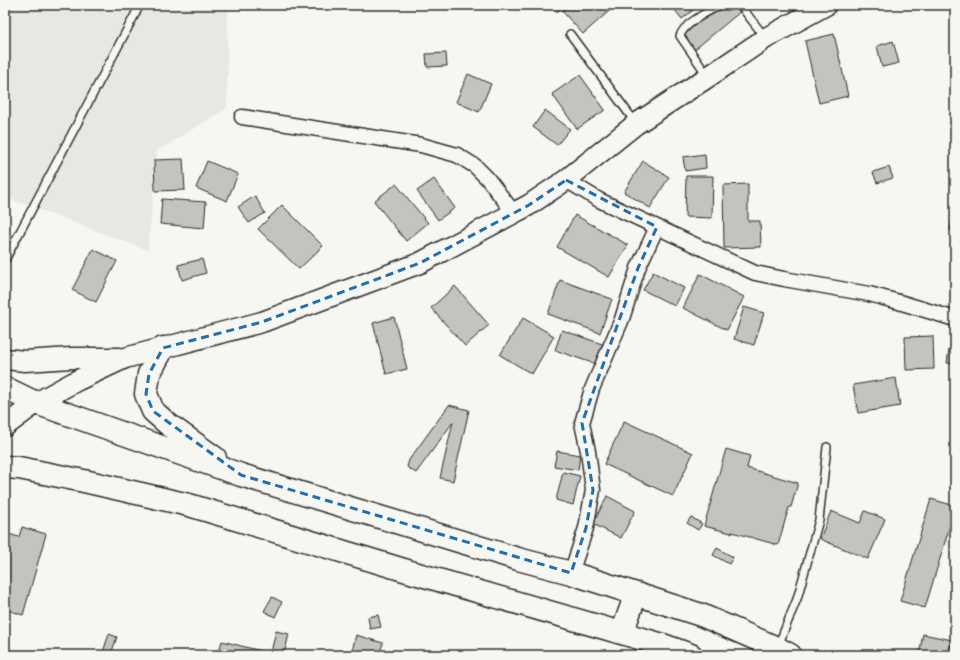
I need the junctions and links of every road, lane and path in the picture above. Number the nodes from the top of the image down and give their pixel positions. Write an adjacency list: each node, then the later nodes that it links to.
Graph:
1 (140, 5): 13 (lane)
2 (720, 5): 7 (lane)
3 (740, 5): 6 (lane)
4 (826, 5): 6 (street)
5 (570, 34): 9 (lane)
6 (766, 38): 7 (street)
7 (708, 77): 9 (street)
8 (242, 117): 11 (street)
9 (636, 124): 10 (street)
10 (566, 180): 11 (street); 12 (street)
11 (514, 213): 15 (street)
12 (657, 227): 14 (street); 24 (street)
13 (5, 260)
14 (955, 319)
15 (163, 348): 16 (street); 23 (main road)
16 (125, 358): 17 (street); 19 (street)
17 (5, 359)
18 (5, 388): 19 (main road)
19 (36, 403): 20 (street); 23 (main road)
20 (5, 426)
21 (827, 447): 27 (lane)
22 (5, 467): 26 (main road)
23 (241, 475): 24 (main road)
24 (571, 573): 25 (main road)
25 (636, 594): 26 (main road); 27 (main road)
26 (622, 634): 28 (main road)
27 (784, 652)
28 (691, 655)

